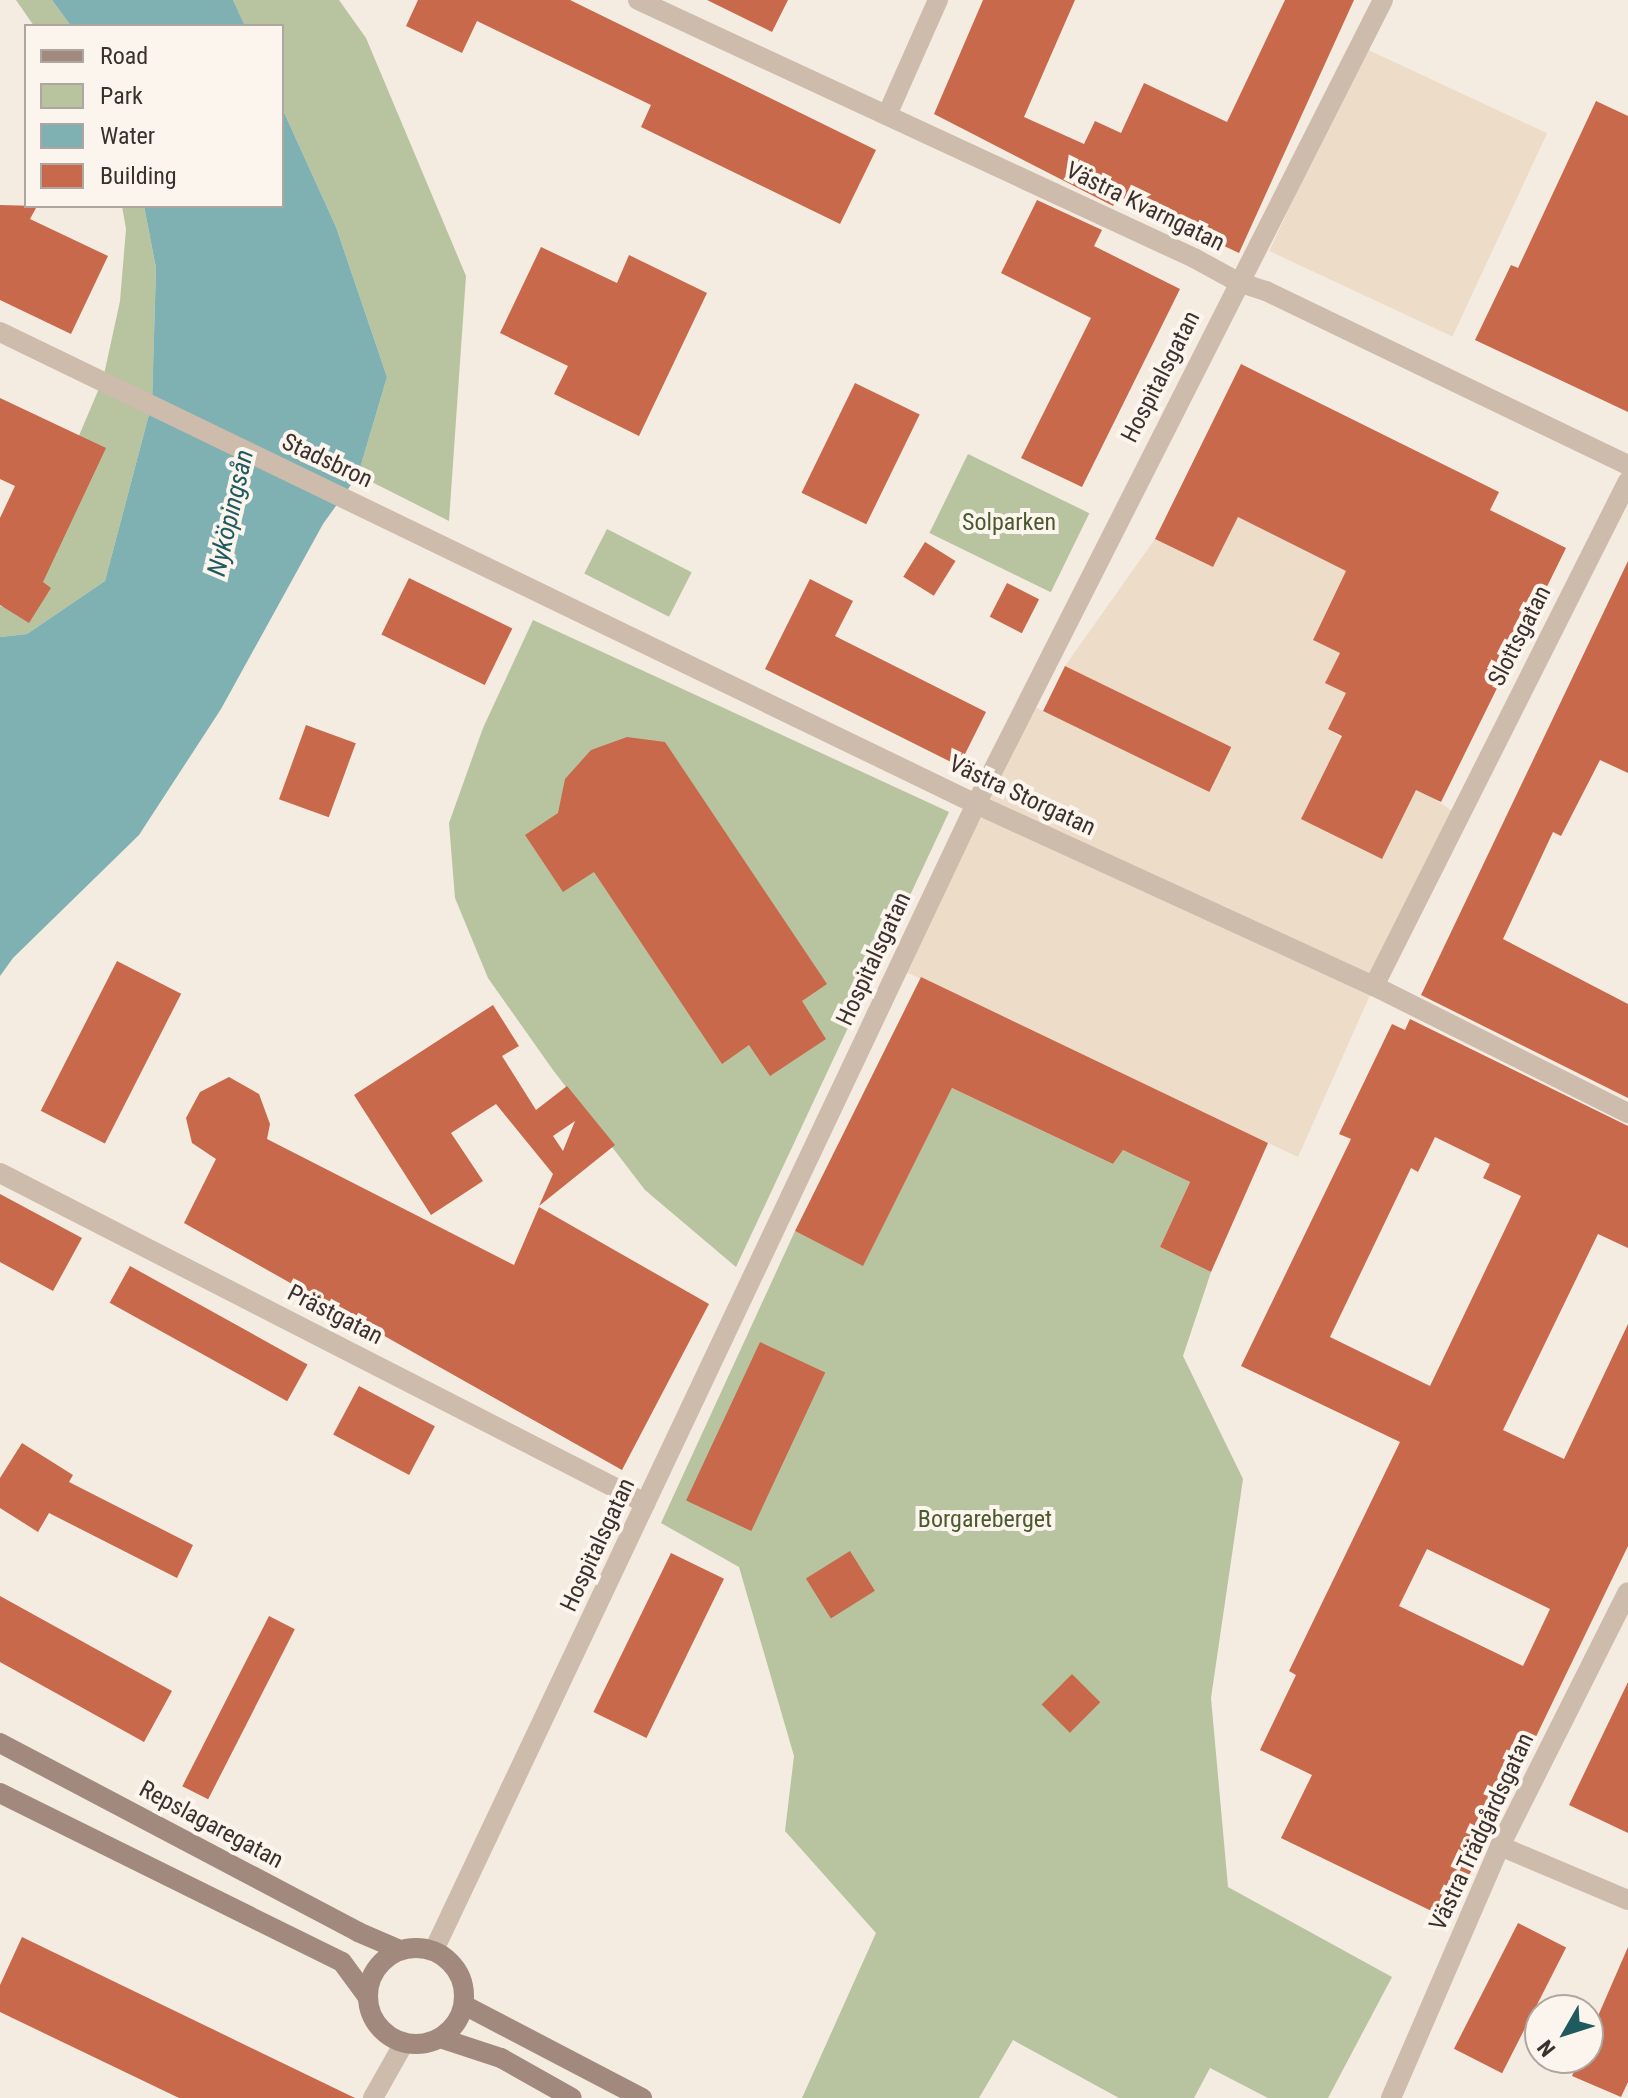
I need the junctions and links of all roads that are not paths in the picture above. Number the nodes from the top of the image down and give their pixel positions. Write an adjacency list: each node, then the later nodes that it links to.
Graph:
1 (638, 0): 4 (street, Västra Kvarngatan)
2 (938, 0): 4 (street)
3 (1383, 0): 5 (street, Hospitalsgatan)
4 (887, 115): 5 (street, Västra Kvarngatan)
5 (1238, 282): 7 (street, Västra Kvarngatan); 10 (street, Hospitalsgatan)
6 (0, 332): 9 (street, Stadsbron)
7 (1628, 465)
8 (1628, 481): 11 (street, Slottsgatan)
9 (396, 522): 10 (street, Västra Storgatan)
10 (976, 804): 11 (street, Västra Storgatan); 14 (street, Hospitalsgatan)
11 (1374, 986): 12 (street, Västra Storgatan)
12 (1628, 1113)
13 (0, 1173): 14 (street, Prästgatan)
14 (645, 1503): 21 (street, Hospitalsgatan)
15 (1628, 1592): 18 (street, Västra Trädgårdsgatan)
16 (0, 1743): 20 (main road, Repslagaregatan)
17 (0, 1793): 22 (main road)
18 (1500, 1846): 19 (street); 29 (street, Västra Trädgårdsgatan)
19 (1628, 1900)
20 (400, 1950): 21 (main road); 22 (main road)
21 (434, 1950): 23 (main road)
22 (367, 1996): 25 (main road)
23 (464, 2005): 24 (main road); 28 (main road)
24 (440, 2038): 25 (main road); 27 (main road)
25 (404, 2043): 26 (street)
26 (373, 2098)
27 (572, 2098)
28 (642, 2098)
29 (1391, 2098)

